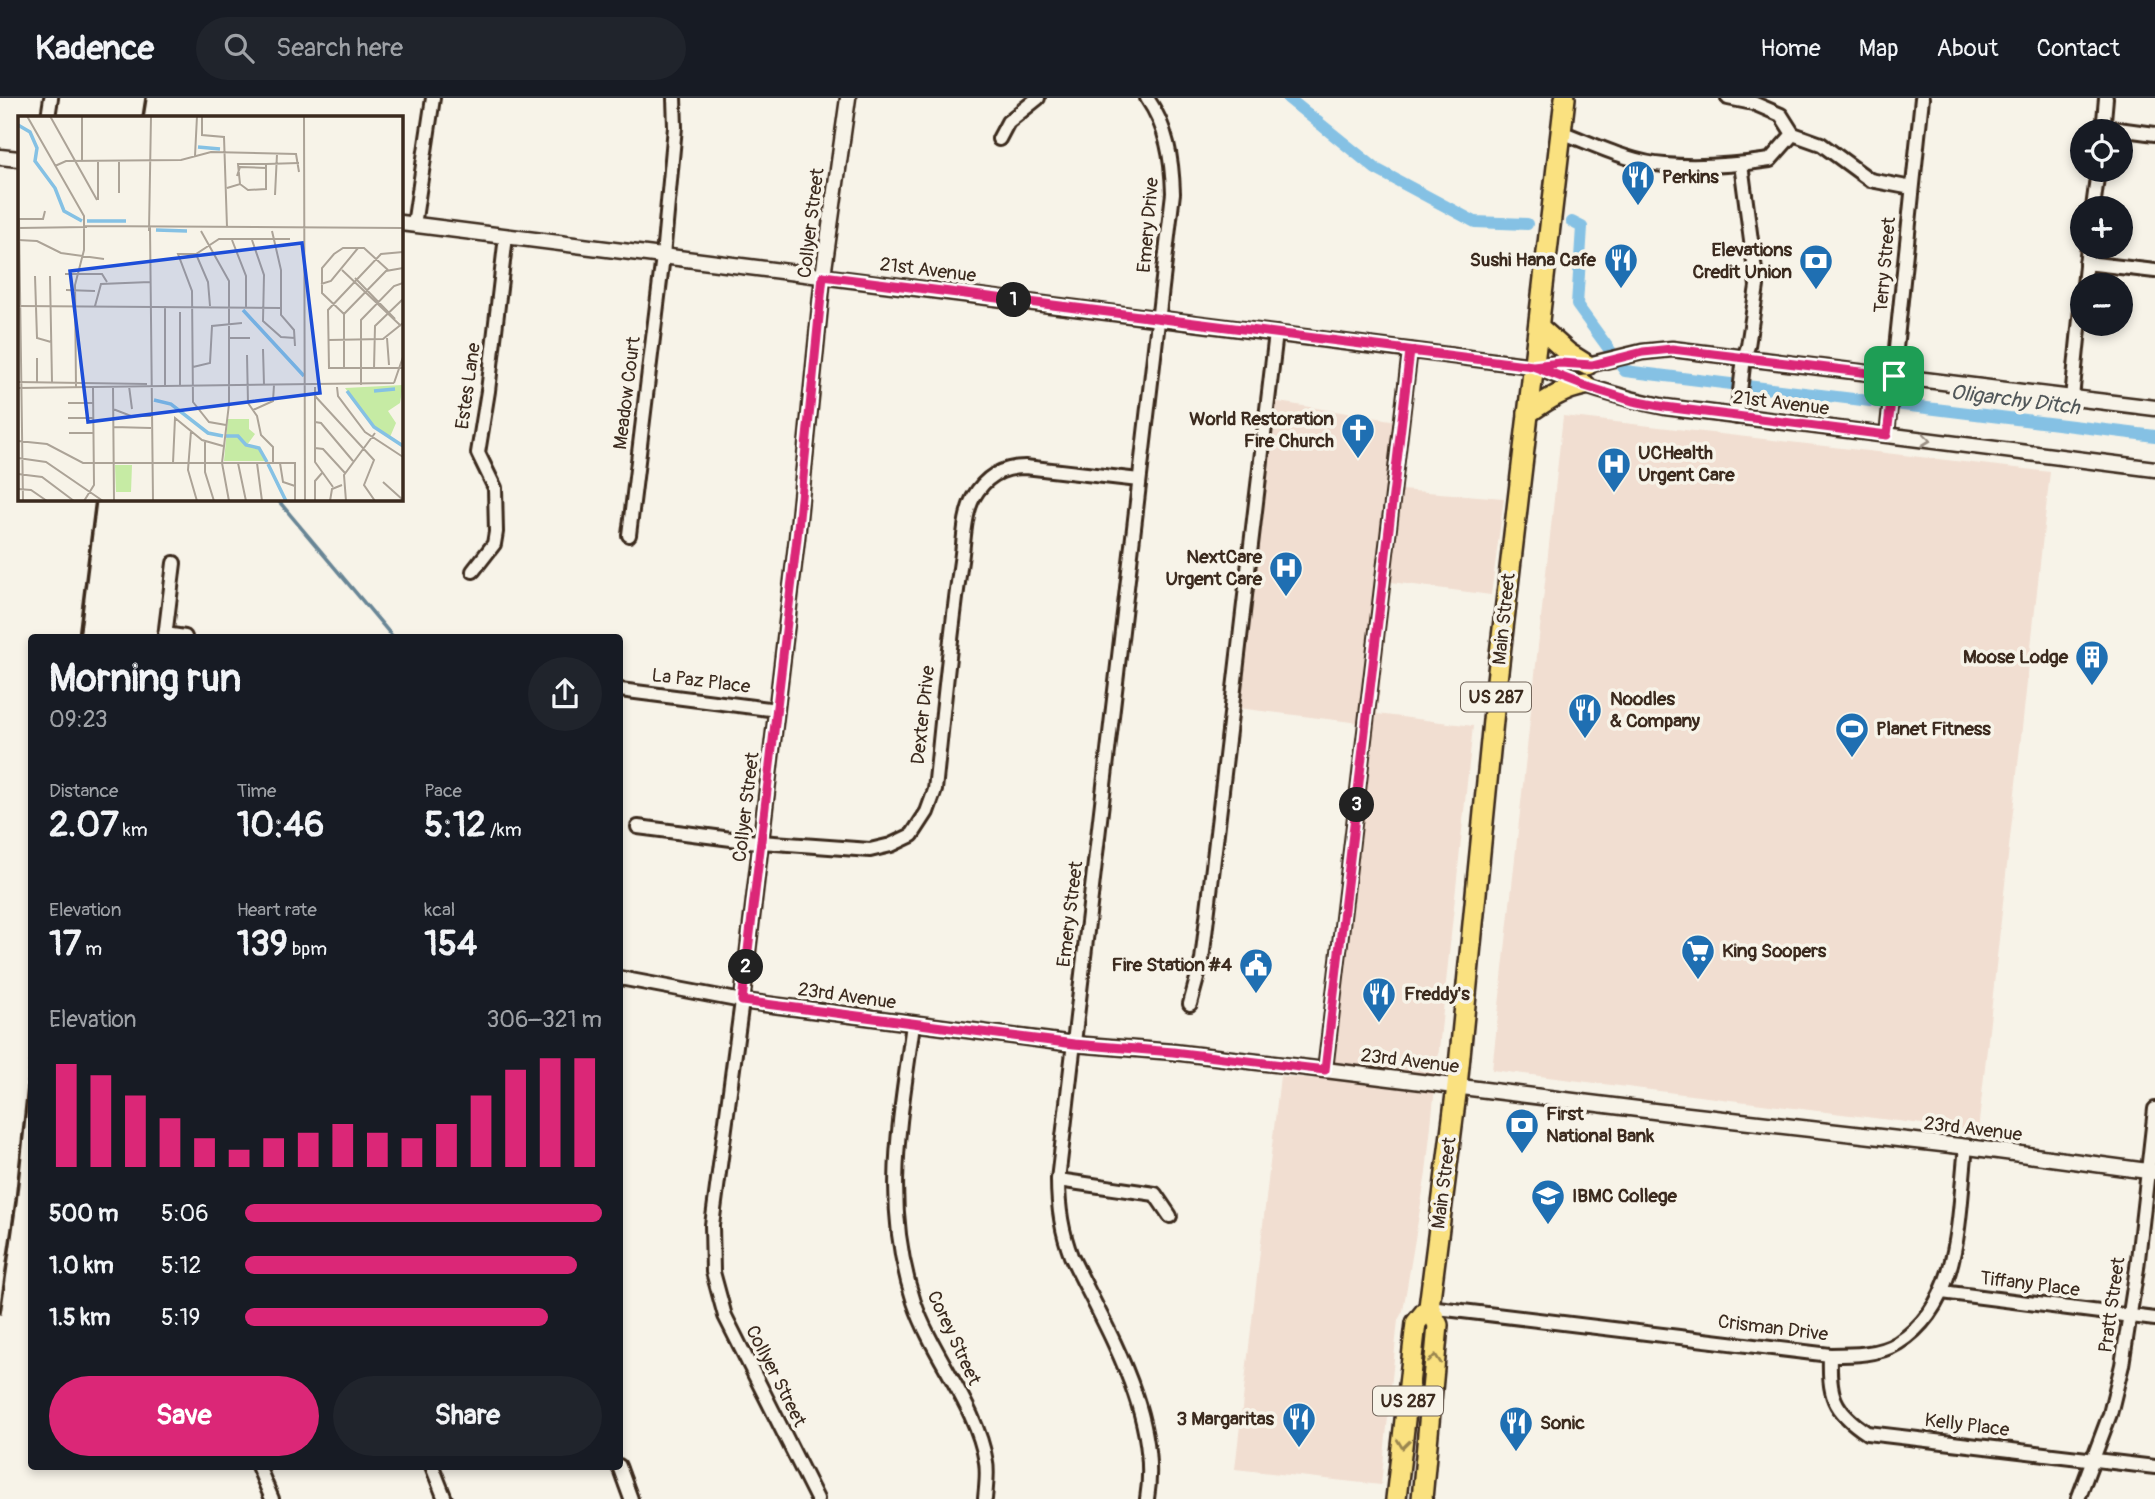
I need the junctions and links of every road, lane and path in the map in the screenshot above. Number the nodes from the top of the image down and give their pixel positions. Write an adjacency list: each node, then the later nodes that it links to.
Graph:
1 (51, 98): 12 (street)
2 (433, 98): 23 (street)
3 (674, 98): 25 (street, Meadow Court)
4 (848, 98): 30 (street, Collyer Street)
5 (1038, 98): 18 (street)
6 (1147, 98): 31 (street, Emery Drive)
7 (1564, 98): 14 (highway, Main Street / US 287)
8 (1728, 98): 11 (street)
9 (1922, 98): 22 (street, Terry Street)
10 (2106, 98): 13 (street)
11 (1754, 100): 16 (street)
12 (48, 116)
13 (2104, 119)
14 (1561, 132): 21 (street); 32 (highway, Main Street / US 287)
15 (2133, 132): 17 (street)
16 (1793, 134): 21 (street); 22 (street)
17 (2155, 134)
18 (999, 139)
19 (0, 157): 20 (street)
20 (18, 159)
21 (1741, 164): 36 (street)
22 (1912, 188): 39 (street, Terry Street)
23 (408, 224): 24 (street, 21st Avenue)
24 (506, 236): 25 (street, 21st Avenue); 50 (street, Estes Lane)
25 (663, 256): 30 (street, 21st Avenue); 48 (street, Meadow Court)
26 (2086, 259): 27 (street)
27 (2086, 263): 28 (street); 29 (street)
28 (2155, 271)
29 (2085, 273)
30 (823, 276): 31 (street, 21st Avenue); 53 (street, Collyer Street)
31 (1158, 318): 33 (street, 21st Avenue); 47 (street, Emery Street)
32 (1539, 327): 37 (highway); 38 (highway, Main Street / US 287)
33 (1276, 333): 35 (street, 21st Avenue); 58 (street)
34 (2078, 336): 41 (street)
35 (1410, 351): 38 (street, 21st Avenue); 61 (street)
36 (1744, 358): 37 (street, 21st Avenue); 39 (street, 21st Avenue); 44 (street)
37 (1587, 365): 38 (street, 21st Avenue)
38 (1533, 366): 40 (street, 21st Avenue); 43 (highway, Main Street / US 287)
39 (1894, 376): 41 (street, 21st Avenue); 45 (street, Terry Street)
40 (1585, 386): 43 (highway); 44 (street, 21st Avenue)
41 (2072, 398): 42 (street, 21st Avenue)
42 (2155, 408)
43 (1528, 413): 62 (highway, Main Street / US 287)
44 (1737, 417): 45 (street, 21st Avenue)
45 (1887, 435): 46 (street, 21st Avenue, one-way to 46)
46 (2155, 469)
47 (1139, 480): 55 (street, Dexter Drive); 60 (street, Emery Street)
48 (629, 535)
49 (174, 563): 51 (street)
50 (473, 571)
51 (165, 634)
52 (623, 690): 53 (street, La Paz Place)
53 (777, 710): 55 (street, Collyer Street)
54 (638, 827): 55 (street, Dexter Drive)
55 (762, 841): 57 (street, Collyer Street)
56 (623, 979): 57 (street, 23rd Avenue)
57 (742, 1001): 59 (street, 23rd Avenue); 81 (street, Collyer Street)
58 (1190, 1004)
59 (914, 1024): 60 (street, 23rd Avenue); 82 (street, Corey Street)
60 (1074, 1044): 61 (street, 23rd Avenue); 66 (street, Emery Street)
61 (1325, 1070): 62 (street, 23rd Avenue)
62 (1457, 1086): 64 (street, 23rd Avenue); 69 (highway, Main Street / US 287)
63 (2155, 1109): 65 (street, Pratt Street)
64 (1966, 1147): 65 (street, 23rd Avenue); 68 (street, Crisman Drive)
65 (2151, 1172): 70 (street, Pratt Street)
66 (1058, 1180): 67 (street); 83 (street, Emery Street)
67 (1170, 1216)
68 (1942, 1292): 70 (street, Tiffany Place); 72 (street, Crisman Drive)
69 (1429, 1307): 72 (street, Crisman Drive); 84 (highway, Main Street / US 287, one-way to 84); 85 (highway, Main Street / US 287, one-way to 69)
70 (2130, 1316): 71 (street, Tiffany Place); 73 (street, Pratt Street)
71 (2155, 1320)
72 (1830, 1355): 73 (street, Kelly Place)
73 (2093, 1460): 74 (street, Kelly Place); 86 (street, Pratt Street)
74 (2155, 1467)
75 (260, 1470): 78 (street)
76 (434, 1470): 79 (street)
77 (620, 1470): 80 (street)
78 (272, 1499)
79 (445, 1499)
80 (631, 1499)
81 (817, 1499)
82 (985, 1499)
83 (1147, 1499)
84 (1396, 1499)
85 (1422, 1499)
86 (2078, 1499)

